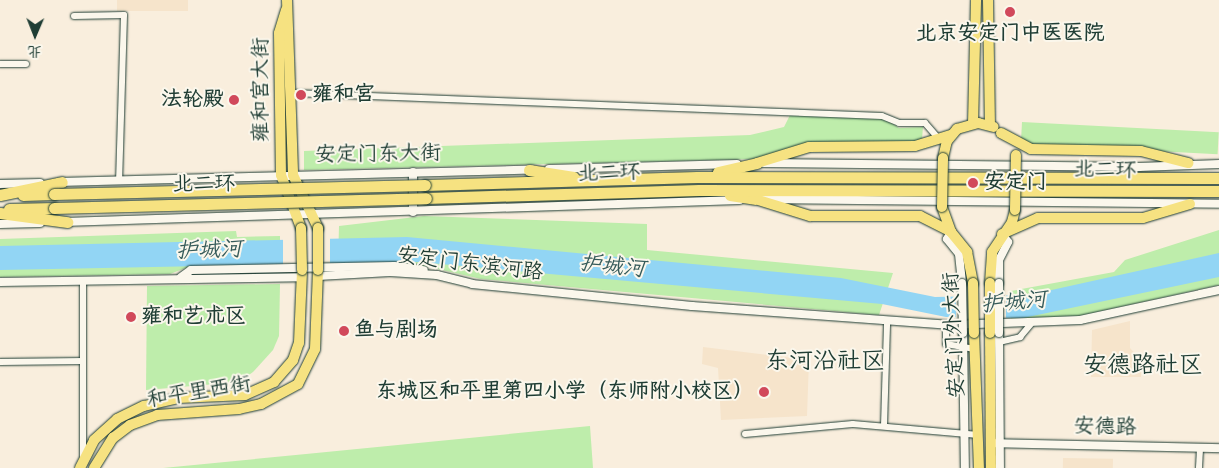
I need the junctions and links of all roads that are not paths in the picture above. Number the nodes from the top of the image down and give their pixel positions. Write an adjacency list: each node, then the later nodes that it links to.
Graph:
1 (976, 0): 8 (main road)
2 (988, 0): 9 (main road)
3 (288, 3): 7 (main road, 雍和宫大街); 18 (main road, 雍和宫大街)
4 (74, 16): 22 (street)
5 (0, 64): 6 (street)
6 (26, 64)
7 (292, 93): 12 (street); 19 (main road, 雍和宫大街)
8 (973, 124): 9 (main road); 11 (main road)
9 (990, 124): 10 (main road)
10 (1001, 132): 14 (main road); 43 (main road, 安定门外大街, bridge)
11 (951, 135): 12 (main road); 42 (main road, 安定门外大街, bridge)
12 (938, 137): 13 (main road)
13 (758, 163): 14 (street, 安定门东大街); 16 (street, 安定门东大街); 20 (highway)
14 (1188, 163): 15 (street, 安定门东大街)
15 (1219, 164)
16 (529, 170): 17 (street, 安定门东大街); 25 (highway)
17 (413, 172): 19 (street, 安定门东大街); 34 (street)
18 (281, 175): 19 (street, 安定门东大街); 22 (street, 安定门东大街); 37 (main road, 雍和宫大街)
19 (293, 175): 36 (main road)
20 (697, 177): 21 (highway, 北二环); 25 (highway, 北二环)
21 (1219, 178)
22 (119, 180): 23 (street, 安定门东大街)
23 (106, 181): 24 (street, 安定门东大街); 38 (street)
24 (62, 182): 26 (street, 安定门东大街); 29 (highway)
25 (604, 182): 29 (highway, 北二环, bridge)
26 (0, 184)
27 (699, 190): 28 (highway, 北二环); 30 (highway); 33 (highway, 北二环, bridge)
28 (1219, 191)
29 (0, 196)
30 (756, 199): 31 (street); 34 (street); 42 (main road)
31 (1190, 204): 32 (street); 43 (main road)
32 (1219, 204)
33 (0, 210)
34 (413, 212): 36 (street)
35 (0, 213): 39 (highway)
36 (312, 214): 37 (street); 44 (main road, 和平里西街, bridge)
37 (296, 215): 38 (street); 41 (main road, 雍和宫大街)
38 (106, 220): 39 (street)
39 (68, 222): 40 (street)
40 (0, 224)
41 (301, 228): 45 (main road, 和平里西街, bridge)
42 (949, 235): 56 (street, bridge); 57 (main road, 安定门外大街, bridge)
43 (1005, 238): 54 (main road, 安定门外大街, bridge)
44 (318, 273): 46 (street, 安定门东滨河路); 68 (main road, 和平里西街)
45 (302, 274): 47 (street); 67 (main road, 和平里西街)
46 (437, 275): 47 (street); 51 (street, 安定门东滨河路)
47 (180, 277): 48 (street)
48 (83, 280): 49 (street); 58 (street)
49 (0, 282)
50 (1219, 290): 52 (street, 安定门东滨河路)
51 (887, 323): 53 (street, 安定门东滨河路); 60 (street)
52 (1031, 324): 53 (street, 安定门东滨河路); 55 (street)
53 (946, 325): 56 (street)
54 (995, 333): 55 (street); 64 (main road, 安定门外大街)
55 (999, 342): 64 (street)
56 (963, 349): 57 (street); 62 (street)
57 (975, 349): 63 (main road, 安定门外大街)
58 (83, 361): 59 (street); 67 (street)
59 (0, 362)
60 (884, 426): 61 (street); 62 (street)
61 (745, 434)
62 (964, 435): 63 (street); 69 (street)
63 (979, 435): 70 (main road, 安定门外大街)
64 (996, 444): 65 (street, 安德路); 71 (main road, 安定门外大街); 72 (street)
65 (1200, 448): 66 (street, 安德路); 73 (street)
66 (1219, 448)
67 (82, 464)
68 (94, 468)
69 (966, 468)
70 (979, 468)
71 (991, 468)
72 (1000, 468)
73 (1199, 468)

